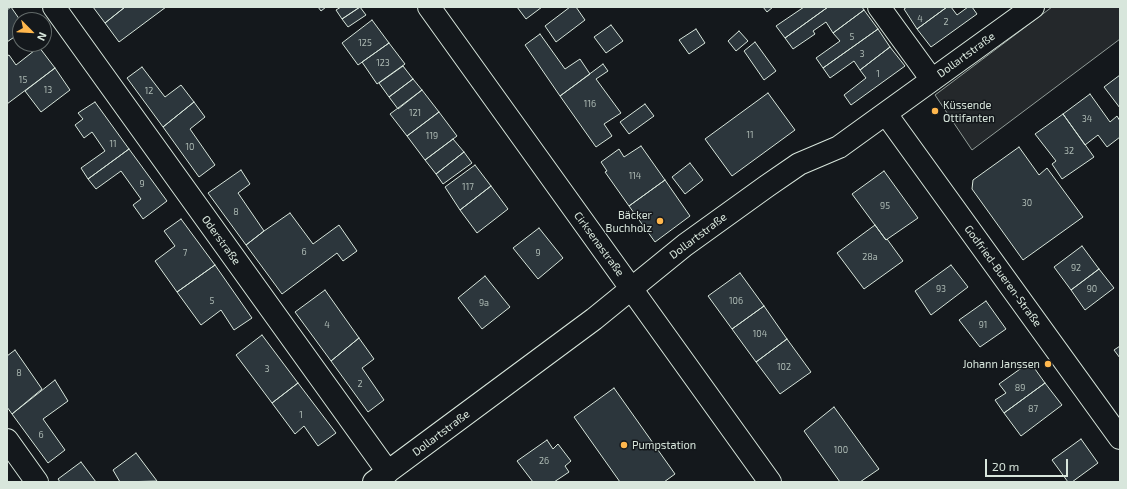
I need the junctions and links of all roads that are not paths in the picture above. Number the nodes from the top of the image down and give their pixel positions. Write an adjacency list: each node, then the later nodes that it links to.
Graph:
1 (54, 7): 10 (street, Oderstraße)
2 (429, 7): 7 (street, Cirksenastraße)
3 (879, 7): 5 (street)
4 (1033, 7): 5 (street, Dollartstraße)
5 (932, 80): 6 (street, Dollartstraße)
6 (886, 114): 7 (street, Dollartstraße); 8 (street, Godfried-Bueren-Straße)
7 (631, 289): 10 (street, Dollartstraße); 12 (street, Cirksenastraße)
8 (1120, 438)
9 (7, 440): 11 (street)
10 (381, 477)
11 (37, 482)
12 (770, 482)

